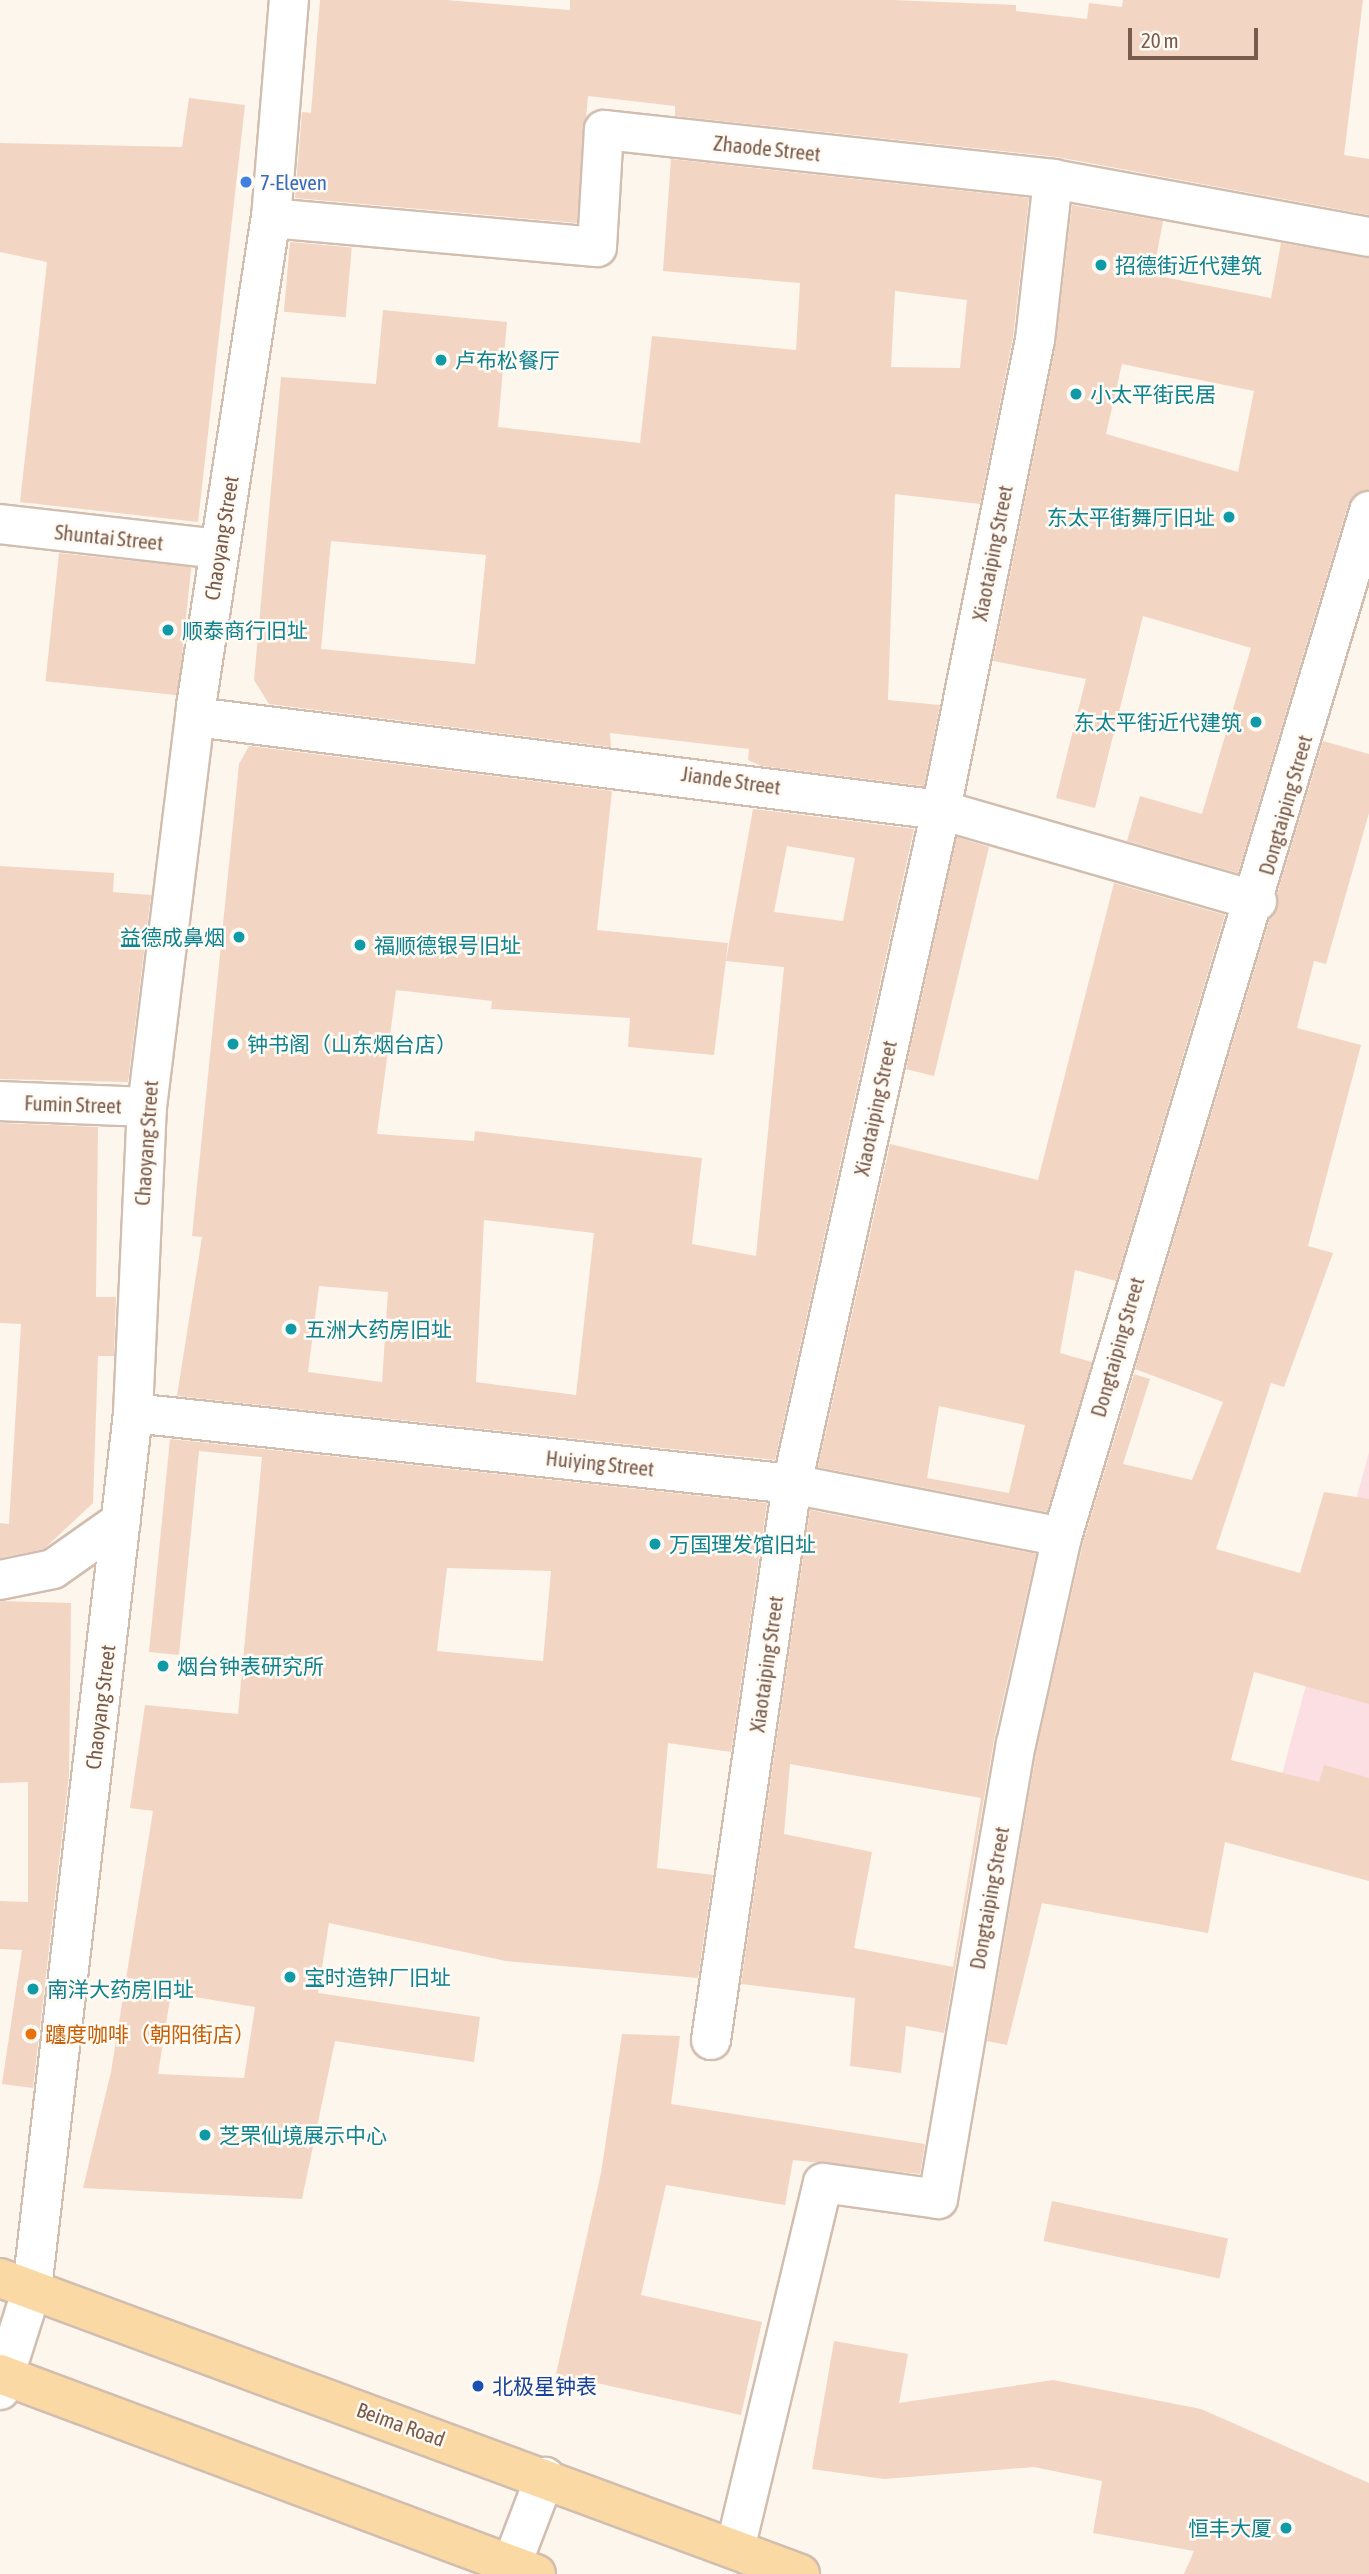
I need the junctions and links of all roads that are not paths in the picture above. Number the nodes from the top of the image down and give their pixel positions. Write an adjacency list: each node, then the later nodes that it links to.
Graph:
1 (289, 0): 3 (street, Chaoyang Street)
2 (1053, 179): 3 (street, Zhaode Street); 4 (street, Zhaode Street); 9 (street, Xiaotaiping Street)
3 (271, 218): 7 (street, Chaoyang Street)
4 (1369, 237)
5 (1369, 511): 10 (street, Dongtaiping Street)
6 (0, 524): 7 (street, Shuntai Street)
7 (219, 549): 8 (street, Chaoyang Street)
8 (195, 717): 9 (street, Jiande Street); 12 (street, Chaoyang Street)
9 (941, 810): 10 (street, Jiande Street); 14 (street, Xiaotaiping Street)
10 (1257, 901): 16 (street, Dongtaiping Street)
11 (0, 1101): 12 (street, Fumin Street)
12 (147, 1107): 13 (street, Chaoyang Street)
13 (133, 1413): 14 (street, Huiying Street); 15 (street, Chaoyang Street)
14 (792, 1484): 16 (street, Huiying Street); 18 (street, Xiaotaiping Street)
15 (121, 1521): 17 (street); 19 (street, Chaoyang Street)
16 (1062, 1537): 22 (street, Dongtaiping Street)
17 (0, 1580)
18 (711, 2040)
19 (16, 2283): 20 (street, Chaoyang Street); 21 (main road, Beima Road)
20 (1, 2380): 23 (main road)
21 (545, 2477): 22 (main road, Beima Road); 23 (street)
22 (735, 2549): 24 (main road, Beima Road)
23 (519, 2571)
24 (800, 2574)

